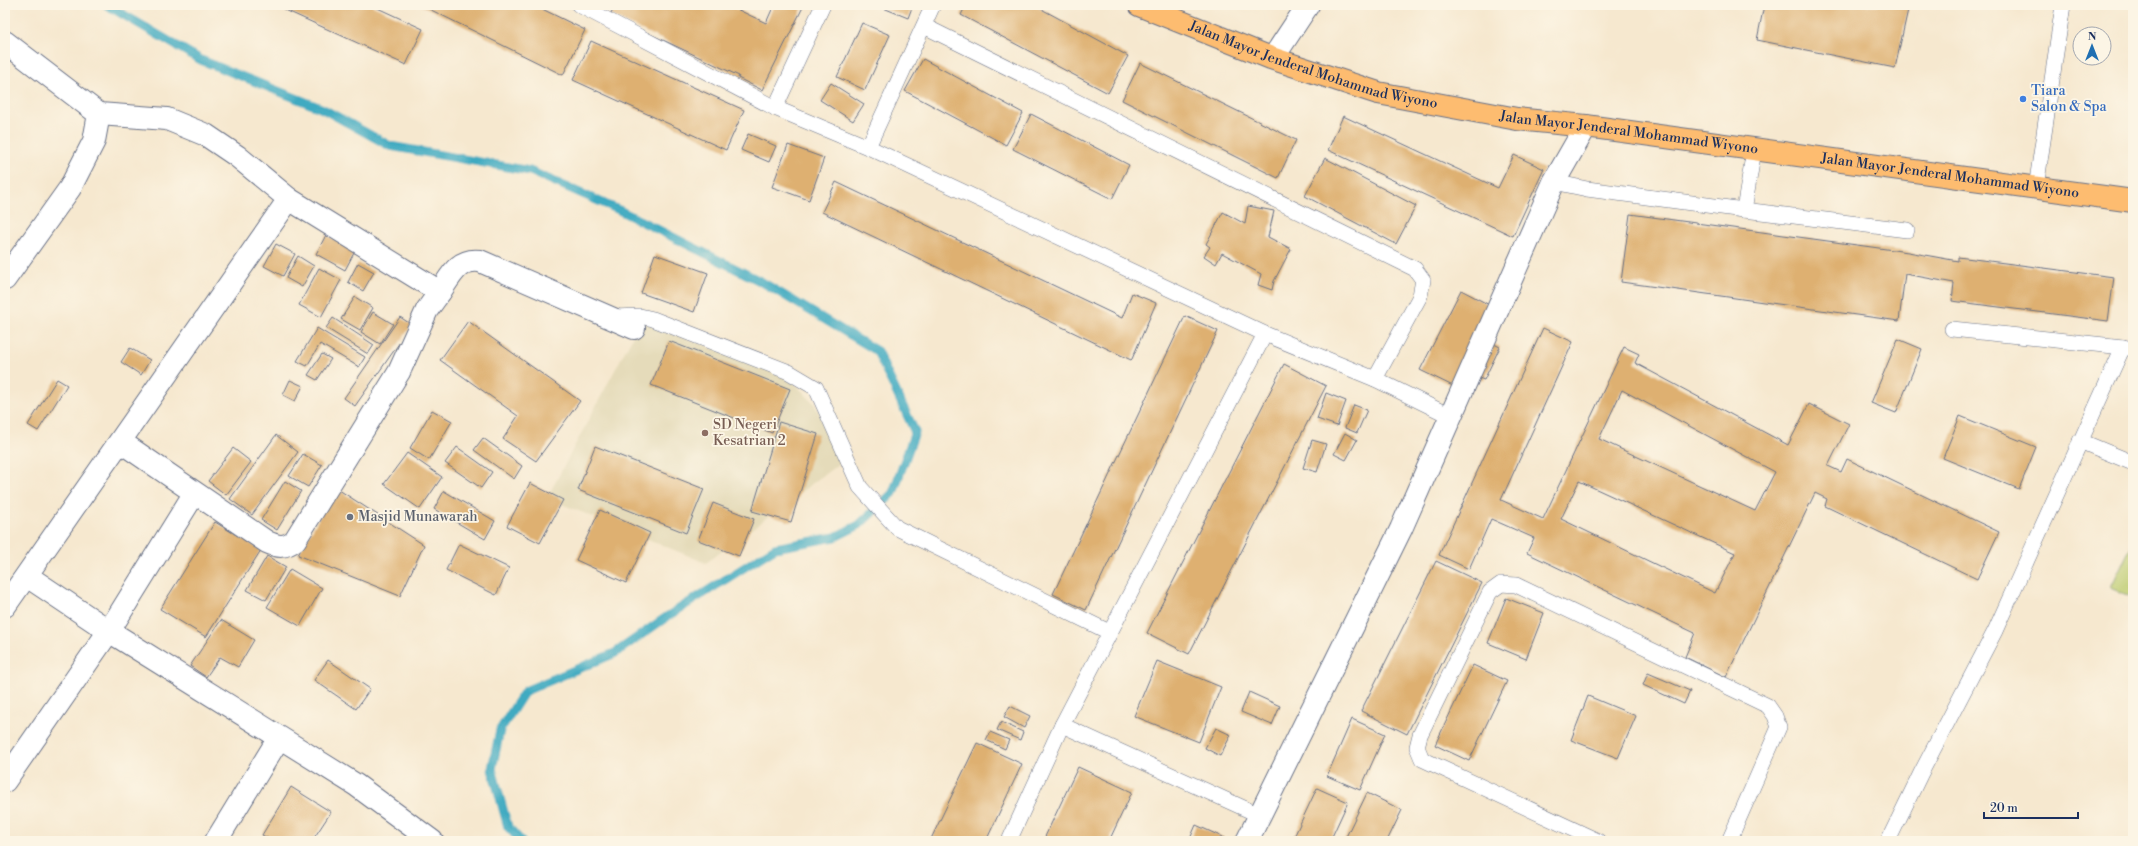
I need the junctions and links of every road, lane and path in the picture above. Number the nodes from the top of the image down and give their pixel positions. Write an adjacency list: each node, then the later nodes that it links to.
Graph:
1 (579, 5): 7 (lane)
2 (823, 5): 12 (lane)
3 (933, 5): 9 (lane)
4 (1139, 5): 8 (main road, Jalan Mayor Jenderal Mohammad Wiyono)
5 (1308, 5): 11 (street)
6 (2063, 5): 18 (lane)
7 (602, 10): 12 (lane)
8 (1165, 10): 11 (main road, Jalan Mayor Jenderal Mohammad Wiyono)
9 (924, 26): 15 (lane); 30 (lane)
10 (5, 42): 13 (street)
11 (1273, 58): 14 (main road, Jalan Mayor Jenderal Mohammad Wiyono)
12 (775, 108): 15 (lane)
13 (99, 114): 19 (street); 23 (street)
14 (1586, 126): 16 (main road, Jalan Mayor Jenderal Mohammad Wiyono); 17 (street)
15 (868, 147): 28 (lane)
16 (1754, 150): 18 (main road, Jalan Mayor Jenderal Mohammad Wiyono); 21 (lane)
17 (1554, 182): 21 (lane); 31 (street)
18 (2036, 188): 20 (main road, Jalan Mayor Jenderal Mohammad Wiyono)
19 (289, 199): 24 (street); 33 (street)
20 (2133, 201)
21 (1744, 210): 22 (lane)
22 (1907, 230)
23 (5, 279)
24 (440, 292): 25 (street); 35 (street)
25 (609, 318): 26 (street); 39 (lane)
26 (634, 328)
27 (1952, 329): 29 (lane)
28 (1265, 334): 30 (lane); 39 (lane)
29 (2128, 348): 32 (lane)
30 (1374, 379): 31 (lane)
31 (1450, 416): 43 (street)
32 (2080, 441): 34 (lane); 50 (lane)
33 (120, 442): 35 (street); 36 (street)
34 (2133, 463)
35 (194, 494): 38 (street)
36 (27, 576): 37 (street); 38 (street)
37 (5, 606)
38 (109, 631): 41 (street); 42 (street)
39 (1109, 632): 40 (lane)
40 (1062, 725): 43 (lane); 46 (lane)
41 (279, 738): 44 (street); 45 (street)
42 (5, 781)
43 (1259, 815): 47 (street)
44 (216, 841)
45 (432, 841)
46 (1008, 841)
47 (1247, 841)
48 (1598, 841): 49 (lane)
49 (1729, 841)
50 (1888, 841)

